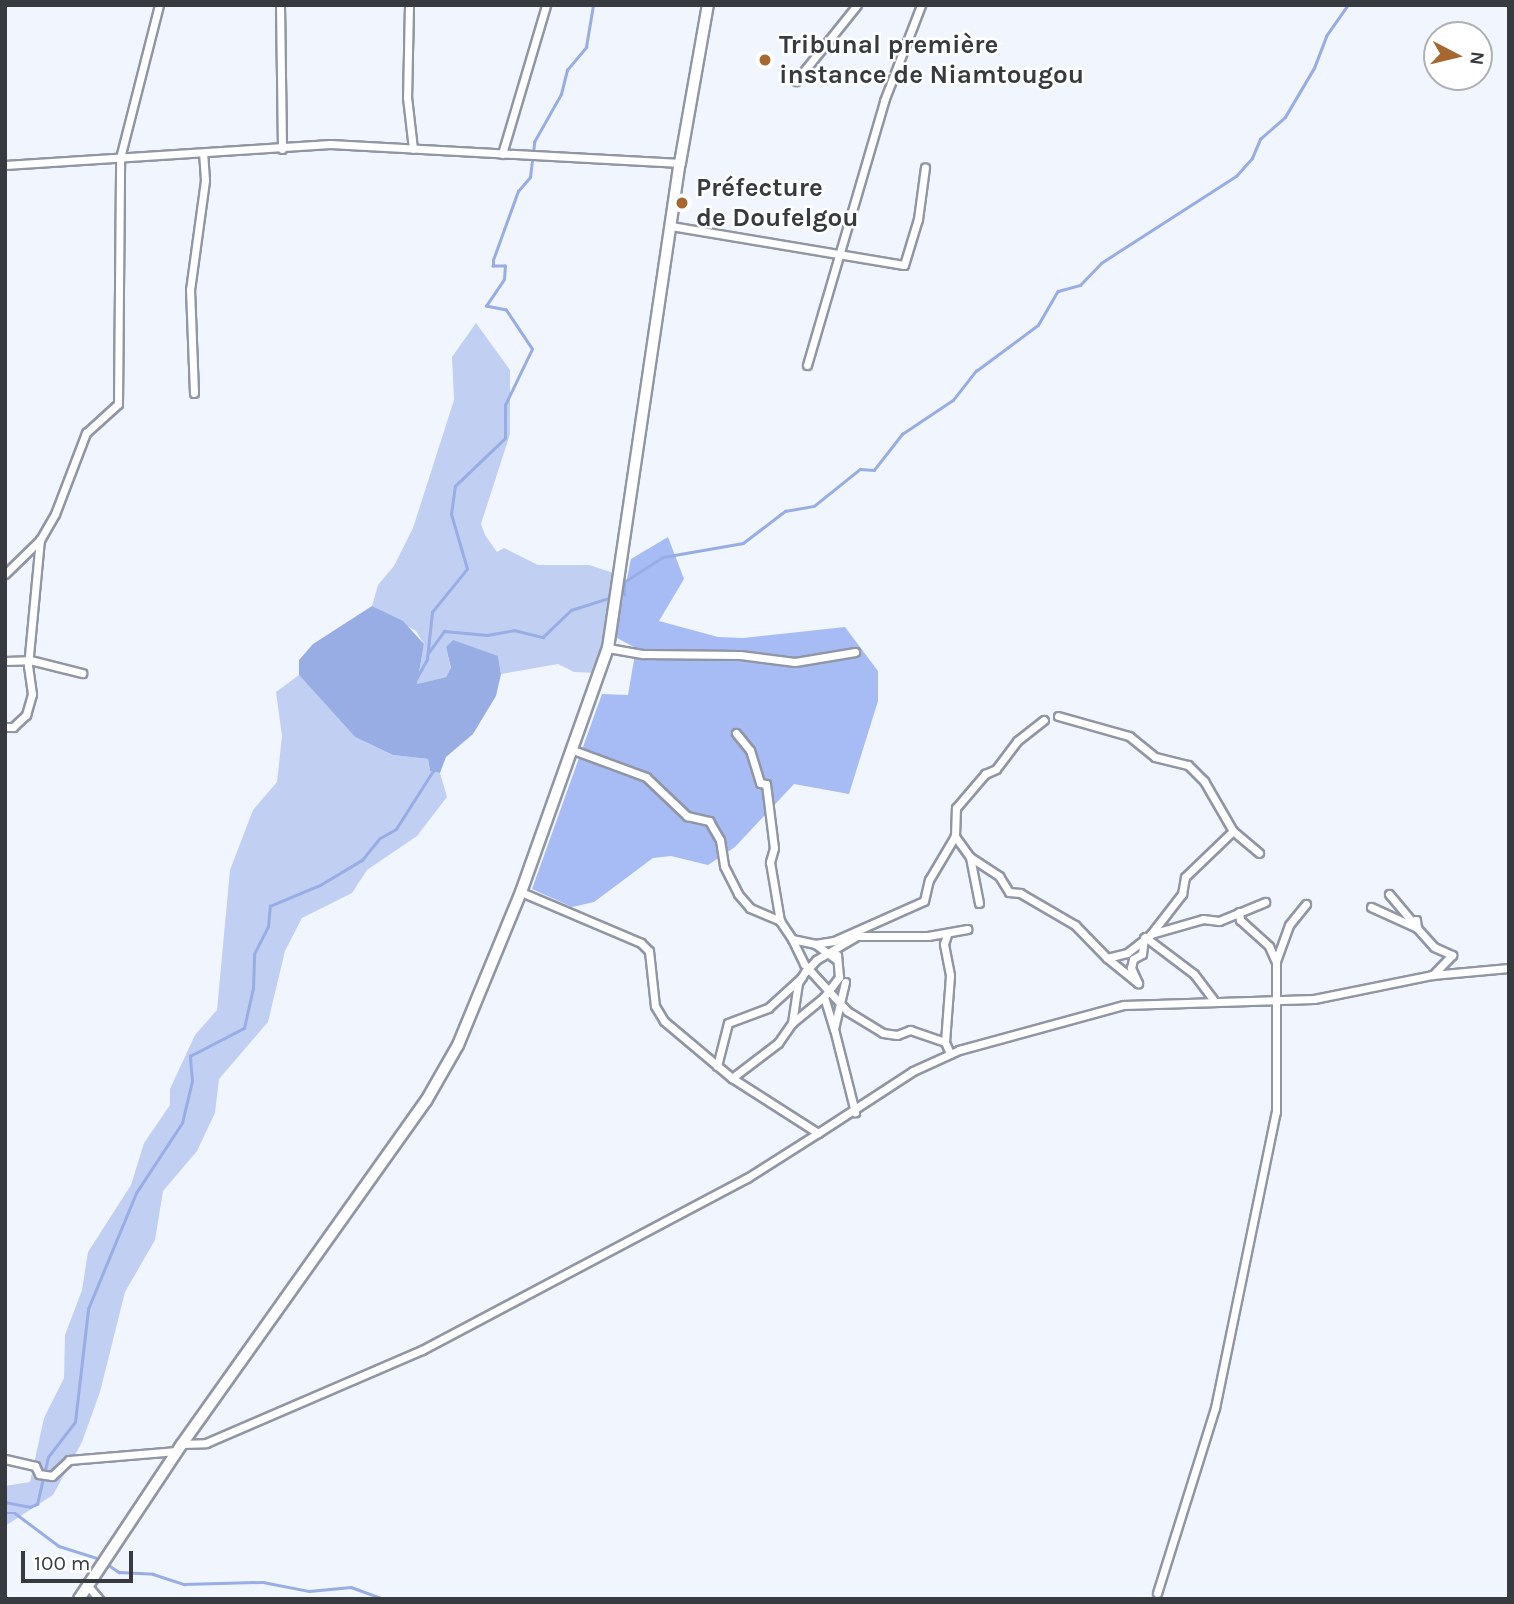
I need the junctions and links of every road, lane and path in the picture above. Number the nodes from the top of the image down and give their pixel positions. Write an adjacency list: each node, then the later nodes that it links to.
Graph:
1 (159, 5): 13 (street)
2 (280, 5): 9 (street)
3 (409, 5): 10 (street)
4 (546, 5): 11 (street)
5 (708, 5): 14 (main road)
6 (857, 5): 8 (street)
7 (921, 5): 18 (street)
8 (796, 81)
9 (282, 149): 10 (street); 12 (street)
10 (413, 149): 11 (street)
11 (502, 153): 14 (street)
12 (203, 154): 13 (street); 20 (street)
13 (120, 158): 15 (street); 21 (street)
14 (680, 163): 17 (main road)
15 (5, 164)
16 (925, 167): 18 (street)
17 (671, 226): 18 (street); 23 (main road)
18 (839, 253): 19 (street)
19 (807, 365)
20 (194, 393)
21 (40, 540): 22 (street); 25 (street)
22 (5, 574)
23 (608, 648): 24 (street); 32 (main road)
24 (855, 652)
25 (30, 660): 26 (street); 27 (street); 30 (street)
26 (5, 661)
27 (82, 673)
28 (1058, 716): 33 (street)
29 (1044, 720): 34 (street)
30 (5, 727)
31 (736, 733): 44 (street)
32 (573, 750): 37 (main road); 44 (street)
33 (1233, 831): 35 (street); 48 (street)
34 (955, 836): 36 (street); 50 (street)
35 (1259, 853)
36 (970, 857): 40 (street); 53 (street)
37 (521, 892): 69 (street); 73 (main road)
38 (1389, 894): 45 (street)
39 (1265, 902): 43 (street)
40 (979, 903)
41 (1306, 904): 55 (street)
42 (1371, 907): 45 (street)
43 (1238, 912): 48 (street); 55 (street)
44 (780, 921): 49 (street)
45 (1417, 928): 58 (street)
46 (967, 929): 47 (street)
47 (947, 935): 51 (street); 67 (street)
48 (1148, 935): 53 (street); 53 (street); 63 (street)
49 (792, 939): 50 (street); 56 (street)
50 (815, 944): 52 (street)
51 (837, 948): 52 (street); 54 (street)
52 (825, 956): 54 (street); 56 (street)
53 (1107, 958)
54 (837, 960): 61 (street)
55 (1276, 962): 62 (street)
56 (807, 966): 59 (street); 61 (street)
57 (1509, 968): 58 (street)
58 (1432, 975): 62 (street)
59 (801, 978): 65 (street); 69 (street)
60 (845, 982): 64 (street)
61 (826, 993): 64 (street); 65 (street); 66 (street)
62 (1274, 1000): 63 (street); 76 (street)
63 (1214, 1001): 68 (street)
64 (841, 1003): 66 (street); 67 (street)
65 (792, 1023): 70 (street)
66 (834, 1029): 71 (street)
67 (945, 1042): 68 (street)
68 (950, 1054): 71 (street)
69 (716, 1066): 70 (street)
70 (732, 1078): 72 (street)
71 (855, 1112): 72 (street)
72 (818, 1133): 73 (street)
73 (180, 1448): 74 (street); 75 (main road)
74 (5, 1460)
75 (88, 1586): 77 (main road); 78 (street)
76 (1157, 1593)
77 (79, 1599)
78 (99, 1599)

